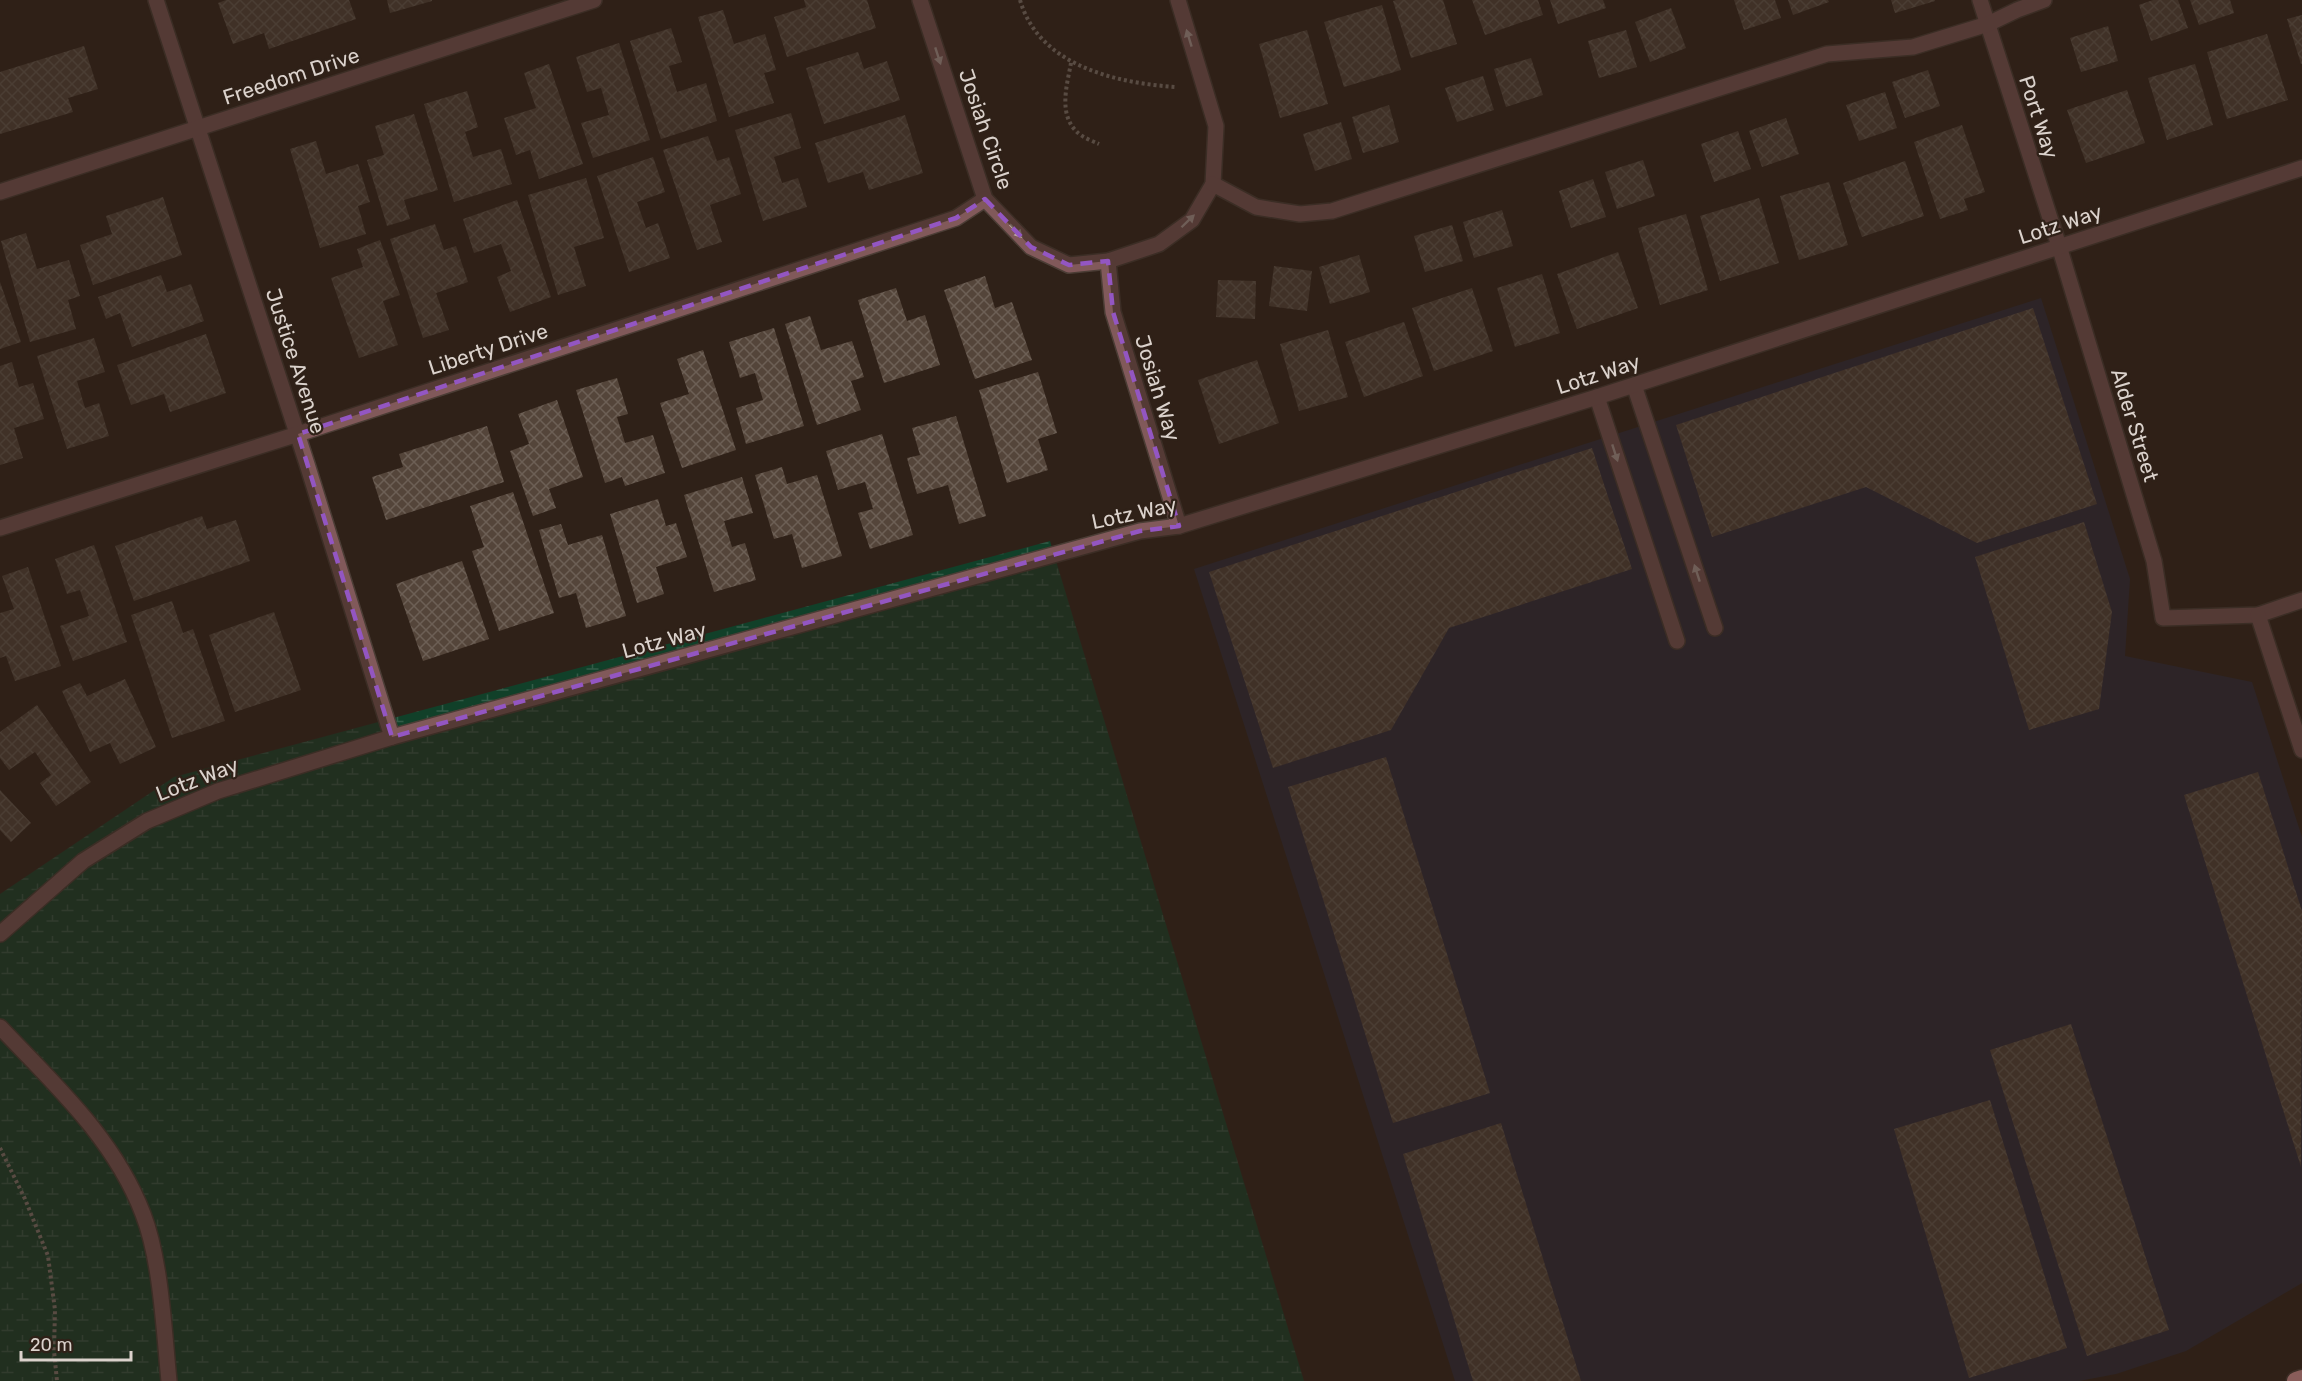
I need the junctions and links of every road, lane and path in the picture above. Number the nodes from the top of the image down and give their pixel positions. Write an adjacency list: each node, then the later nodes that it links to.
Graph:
1 (156, 0): 11 (street, Justice Avenue)
2 (594, 0): 11 (street, Freedom Drive)
3 (920, 0): 16 (street, Josiah Circle, one-way to 16)
4 (1020, 0): 9 (path)
5 (1178, 0): 14 (street, Josiah Circle, one-way to 5)
6 (1980, 0): 8 (street, Port Way)
7 (2044, 0): 8 (street)
8 (1988, 24): 14 (street); 17 (street, Port Way)
9 (1071, 63): 10 (path); 12 (path)
10 (1177, 87)
11 (198, 128): 15 (street, Freedom Drive); 21 (street, Justice Avenue)
12 (1098, 144)
13 (2302, 168): 17 (street, Lotz Way)
14 (1213, 184): 18 (street, Josiah Circle, one-way to 14)
15 (0, 192)
16 (985, 199): 18 (street, Josiah Circle, one-way to 18); 21 (street, Liberty Drive)
17 (2059, 246): 19 (street, Lotz Way); 25 (street, Alder Street)
18 (1108, 261): 22 (street, Josiah Way)
19 (1634, 385): 20 (street, Lotz Way); 26 (street, one-way to 19)
20 (1597, 397): 22 (street, Lotz Way); 27 (street, one-way to 27)
21 (298, 434): 23 (street, Liberty Drive); 28 (street, Justice Avenue)
22 (1179, 526): 28 (street, Lotz Way)
23 (0, 528)
24 (2302, 600): 25 (street)
25 (2258, 615): 29 (street)
26 (1715, 628)
27 (1677, 641)
28 (392, 737): 30 (street, Lotz Way)
29 (2302, 750)
30 (0, 934)
31 (0, 1027): 35 (street)
32 (0, 1148): 34 (path)
33 (2302, 1378): 36 (highway)
34 (57, 1381)
35 (169, 1381)
36 (2296, 1381)

